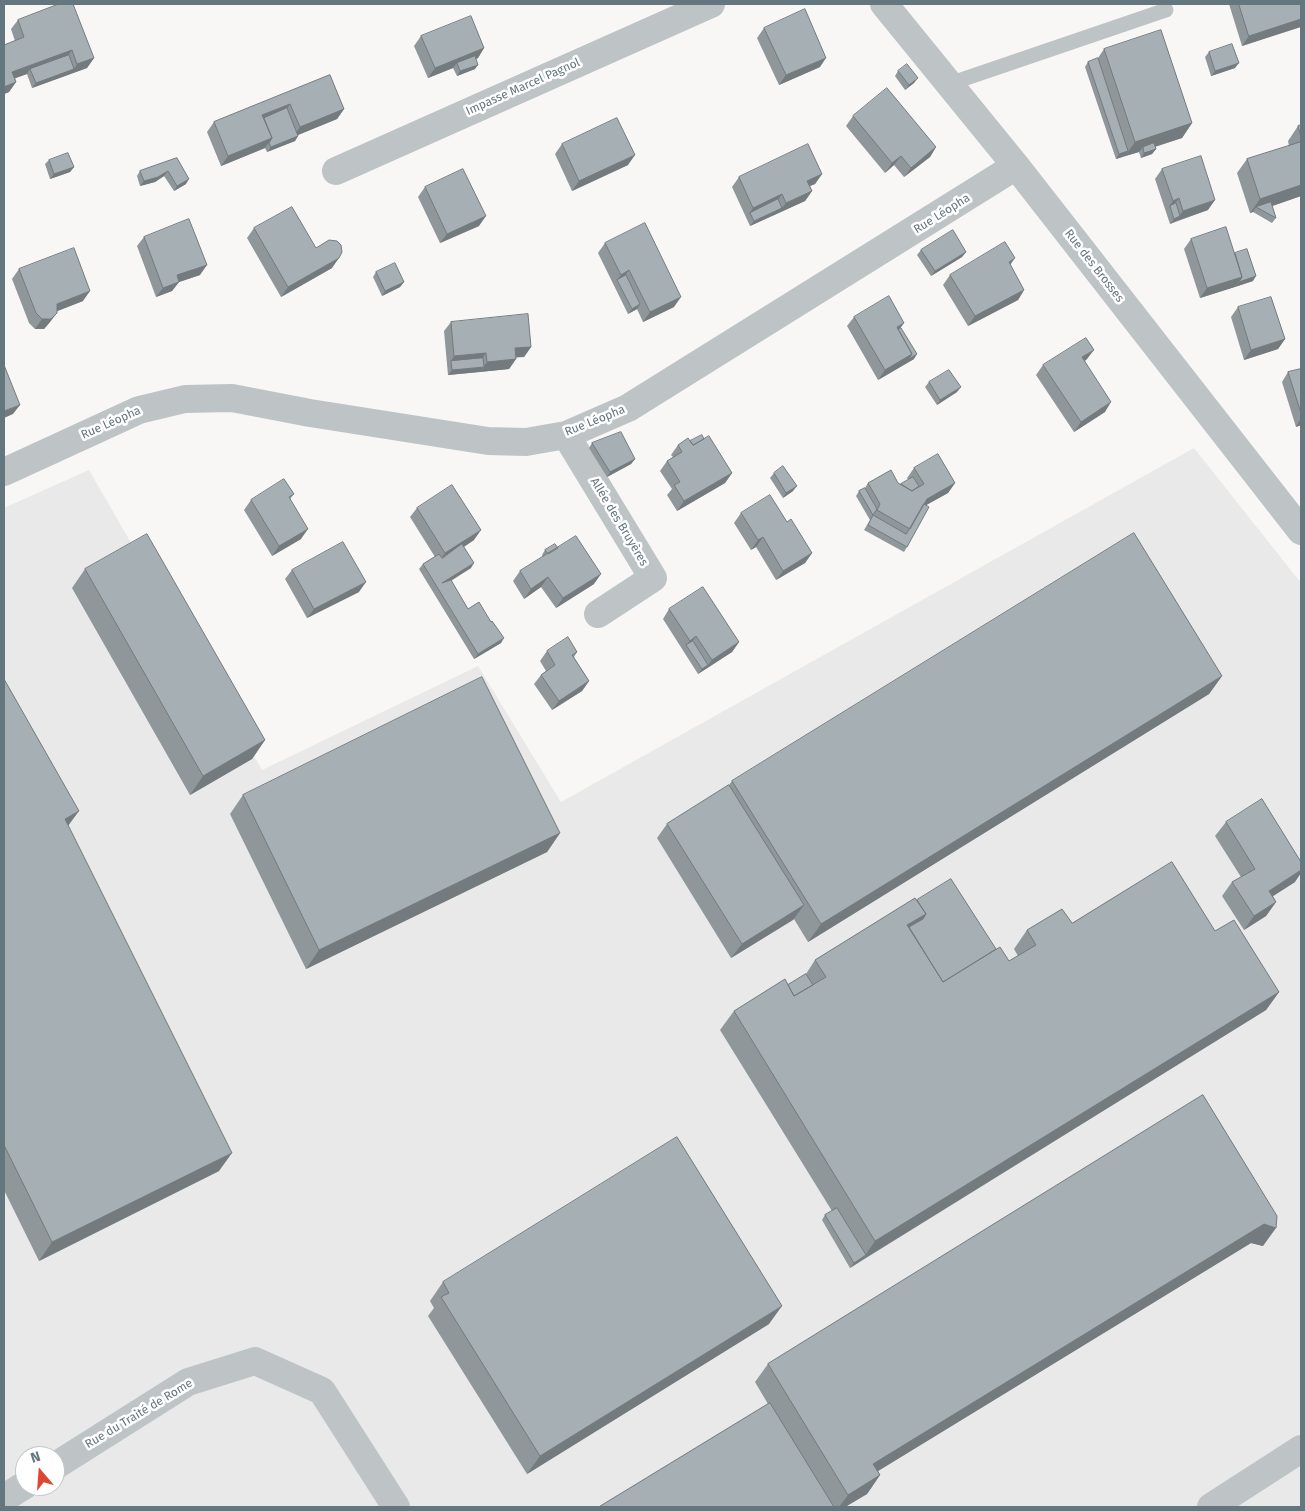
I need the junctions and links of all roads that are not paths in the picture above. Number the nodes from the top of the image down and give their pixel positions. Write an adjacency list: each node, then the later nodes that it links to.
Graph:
1 (711, 4): 6 (street, Impasse Marcel Pagnol)
2 (884, 4): 4 (street, Rue des Brosses)
3 (1166, 10): 4 (lane)
4 (949, 84): 5 (street, Rue des Brosses)
5 (1016, 166): 7 (street, Rue Léopha); 9 (street, Rue des Brosses)
6 (336, 171)
7 (566, 435): 8 (street, Rue Léopha); 10 (street, Allée des Bruyères)
8 (4, 472)
9 (1301, 531)
10 (598, 614)
11 (1301, 1449): 16 (street)
12 (65, 1460): 15 (street, Rue du Traité de Rome)
13 (15, 1491): 14 (street)
14 (4, 1498)
15 (396, 1507)
16 (1211, 1507)

